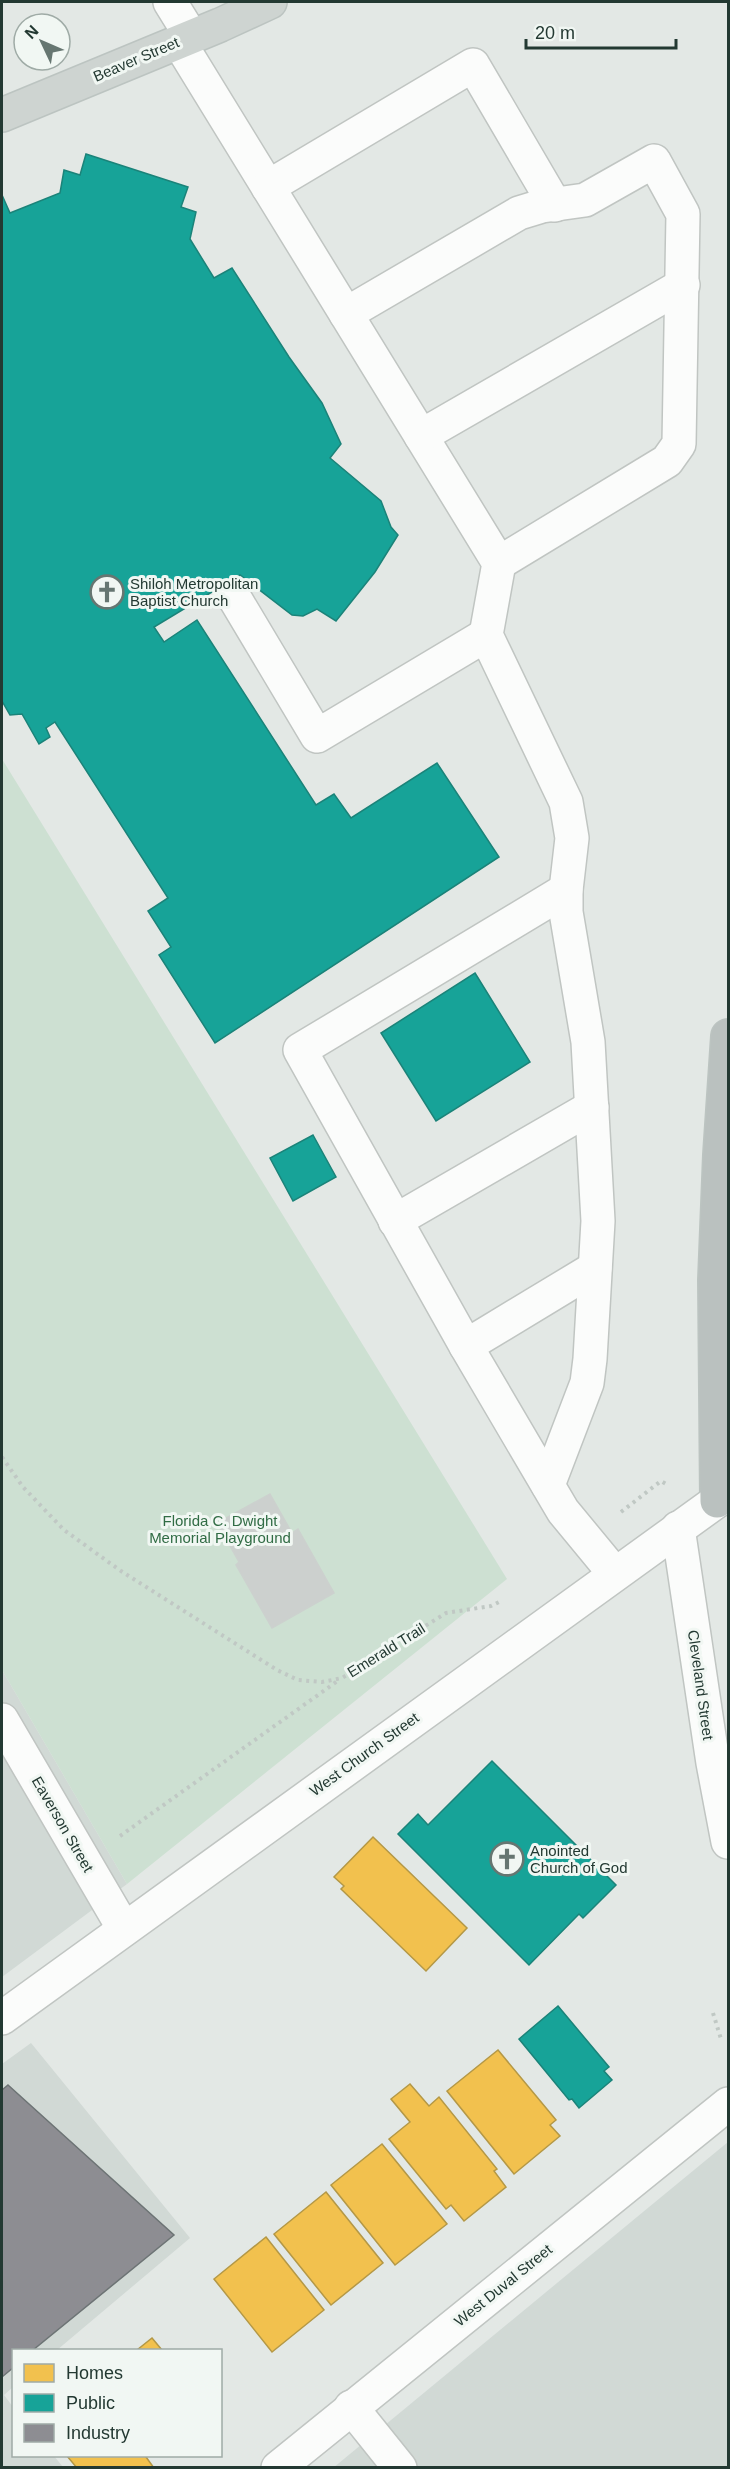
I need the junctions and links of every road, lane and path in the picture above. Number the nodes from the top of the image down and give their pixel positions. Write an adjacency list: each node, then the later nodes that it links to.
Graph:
1 (170, 2): 3 (street)
2 (270, 2): 3 (main road, Beaver Street)
3 (185, 39): 4 (main road, Beaver Street); 5 (street)
4 (2, 115)
5 (268, 187): 6 (street); 8 (street)
6 (555, 205): 7 (street); 8 (street)
7 (683, 285): 9 (street); 10 (street)
8 (346, 314): 9 (street)
9 (422, 436): 10 (street)
10 (499, 563): 12 (street)
11 (234, 597): 12 (street)
12 (486, 635): 13 (street)
13 (566, 891): 15 (street); 16 (street)
14 (729, 1036): 22 (highway)
15 (592, 1107): 16 (street); 17 (street)
16 (395, 1221): 18 (street)
17 (595, 1268): 18 (street); 21 (street)
18 (466, 1346): 21 (street)
19 (2, 1457): 27 (path, Emerald Trail)
20 (661, 1481): 24 (path)
21 (548, 1485): 24 (street)
22 (723, 1497): 23 (street, West Church Street)
23 (678, 1528): 25 (street, West Church Street); 30 (street, Cleveland Street)
24 (585, 1540): 25 (street)
25 (615, 1574): 31 (street, West Church Street)
26 (503, 1600): 27 (path, Emerald Trail)
27 (342, 1678): 29 (path)
28 (2, 1720): 31 (street, Eaverson Street)
29 (119, 1837)
30 (729, 1842)
31 (124, 1929): 33 (street, West Church Street)
32 (712, 2013): 34 (path)
33 (2, 2018)
34 (721, 2039)
35 (729, 2104): 36 (street, West Duval Street)
36 (351, 2407): 37 (street, West Duval Street); 38 (street)
37 (278, 2468)
38 (400, 2468)

